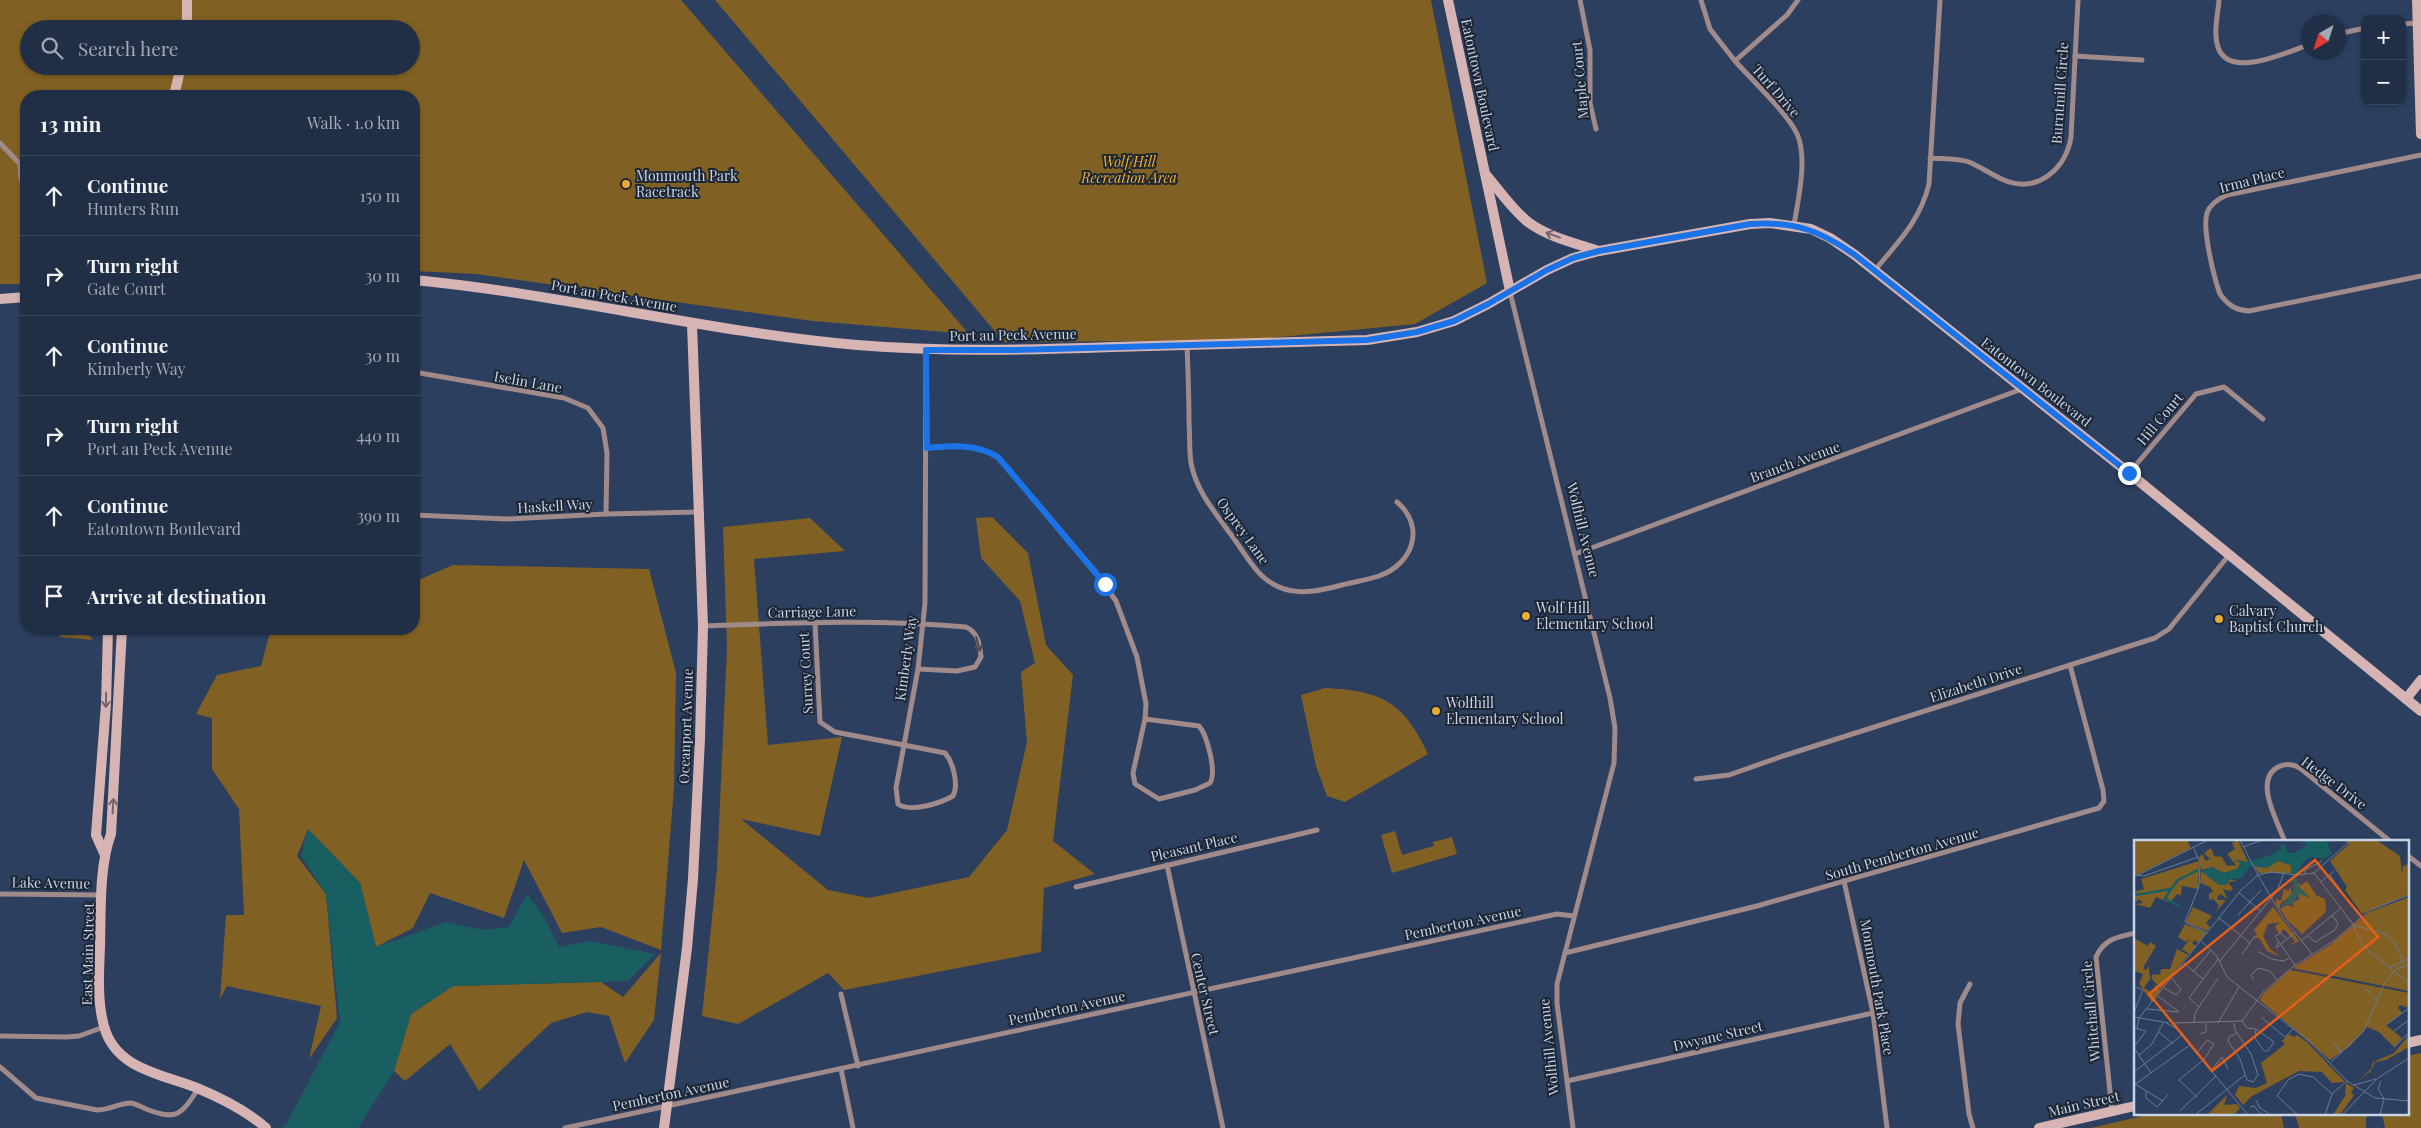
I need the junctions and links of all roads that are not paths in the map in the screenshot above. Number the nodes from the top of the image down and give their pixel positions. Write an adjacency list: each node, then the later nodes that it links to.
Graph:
1 (187, 0): 10 (street)
2 (1448, 0): 27 (street, Eatontown Boulevard)
3 (1580, 0): 21 (street, Maple Court)
4 (1701, 0): 18 (street, Turf Drive)
5 (1798, 0): 18 (street, Turf Drive)
6 (1940, 0): 25 (street)
7 (2078, 0): 16 (street, Burntmill Circle)
8 (2219, 0): 15 (street)
9 (2417, 0): 11 (street)
10 (187, 20)
11 (2418, 23): 12 (street); 22 (street)
12 (2406, 24)
13 (2361, 29): 14 (street)
14 (2346, 32)
15 (2301, 47)
16 (2075, 56): 17 (street); 25 (street, Burntmill Circle)
17 (2142, 60)
18 (1735, 61): 29 (street, Turf Drive)
19 (179, 75): 20 (street)
20 (175, 90)
21 (1596, 129)
22 (2421, 134)
23 (0, 143): 26 (street)
24 (2421, 155): 32 (street, Irma Place)
25 (1930, 158): 31 (street)
26 (20, 164): 28 (street)
27 (1486, 175): 30 (street, one-way to 27); 34 (street, Wolfhill Avenue)
28 (20, 177)
29 (1794, 225): 30 (street, Eatontown Boulevard); 31 (street, Eatontown Boulevard)
30 (1599, 251): 34 (street, Port au Peck Avenue)
31 (1875, 270): 41 (street, Eatontown Boulevard)
32 (2421, 276)
33 (420, 281): 37 (street, Port au Peck Avenue)
34 (1510, 291): 38 (street, Port au Peck Avenue); 49 (street, Wolfhill Avenue)
35 (20, 297): 36 (street)
36 (0, 298)
37 (692, 324): 39 (street, Port au Peck Avenue); 46 (street, Oceanport Avenue)
38 (1187, 345): 39 (street, Port au Peck Avenue); 45 (street, Osprey Lane)
39 (926, 350): 43 (street, Kimberly Way)
40 (420, 373): 47 (street, Iselin Lane)
41 (2022, 389): 44 (street, Eatontown Boulevard); 49 (street, Branch Avenue)
42 (2263, 419): 44 (street, Hill Court)
43 (927, 448): 52 (street, Kimberly Way); 61 (street)
44 (2129, 473): 50 (street, Eatontown Boulevard)
45 (1397, 502)
46 (698, 512): 47 (street, Haskell Way); 53 (street, Oceanport Avenue)
47 (606, 514): 48 (street, Haskell Way)
48 (420, 515)
49 (1575, 554): 75 (street, Wolfhill Avenue)
50 (2230, 555): 56 (street, Elizabeth Drive); 59 (street, Eatontown Boulevard)
51 (815, 623): 52 (street, Carriage Lane); 53 (street, Carriage Lane); 62 (street, Surrey Court)
52 (923, 623): 57 (street, Kimberly Way); 57 (street, Carriage Lane, one-way to 57)
53 (703, 626): 92 (street, Oceanport Avenue)
54 (108, 635): 67 (street, East Main Street, one-way to 67)
55 (122, 635): 67 (street, East Main Street, one-way to 55)
56 (2070, 665): 63 (street, Elizabeth Drive); 71 (street, South Pemberton Avenue)
57 (918, 669): 62 (street, Kimberly Way)
58 (2421, 680): 59 (street)
59 (2406, 699): 60 (street, Eatontown Boulevard)
60 (2421, 711)
61 (1145, 719): 61 (street)
62 (904, 745): 62 (street)
63 (1696, 779)
64 (1317, 830): 69 (street, Pleasant Place)
65 (2284, 840): 66 (street, Hedge Drive)
66 (2389, 840)
67 (104, 853): 74 (street, East Main Street)
68 (2408, 856): 70 (street)
69 (1167, 865): 72 (street, Pleasant Place); 79 (street, Center Street)
70 (2421, 866)
71 (1844, 881): 77 (street, South Pemberton Avenue); 81 (street, Monmouth Park Place)
72 (1076, 887)
73 (0, 894): 74 (street, Lake Avenue)
74 (102, 895): 82 (street, East Main Street)
75 (1574, 916): 77 (street, Wolfhill Avenue); 79 (street, Pemberton Avenue)
76 (2134, 933): 93 (street, Whitehall Circle)
77 (1565, 953): 89 (street, Wolfhill Avenue)
78 (1970, 984): 101 (street)
79 (1194, 993): 86 (street, Pemberton Avenue); 98 (street, Center Street)
80 (841, 994): 86 (street)
81 (1873, 1013): 89 (street, Dwyane Street); 100 (street, Monmouth Park Place)
82 (104, 1027): 83 (street); 90 (street, East Main Street)
83 (0, 1036)
84 (2421, 1040): 85 (street)
85 (2408, 1043)
86 (858, 1066): 88 (street, Pemberton Avenue)
87 (0, 1067): 90 (street)
88 (841, 1069): 92 (street, Pemberton Avenue); 97 (street)
89 (1567, 1081): 99 (street, Wolfhill Avenue)
90 (198, 1089): 94 (street, East Main Street)
91 (2134, 1106): 93 (street, Main Street)
92 (668, 1107): 95 (street, Pemberton Avenue); 96 (street, Oceanport Avenue)
93 (2112, 1111): 102 (street, Main Street)
94 (266, 1128)
95 (565, 1128)
96 (664, 1128)
97 (853, 1128)
98 (1223, 1128)
99 (1573, 1128)
100 (1887, 1128)
101 (1973, 1128)
102 (2039, 1128)

